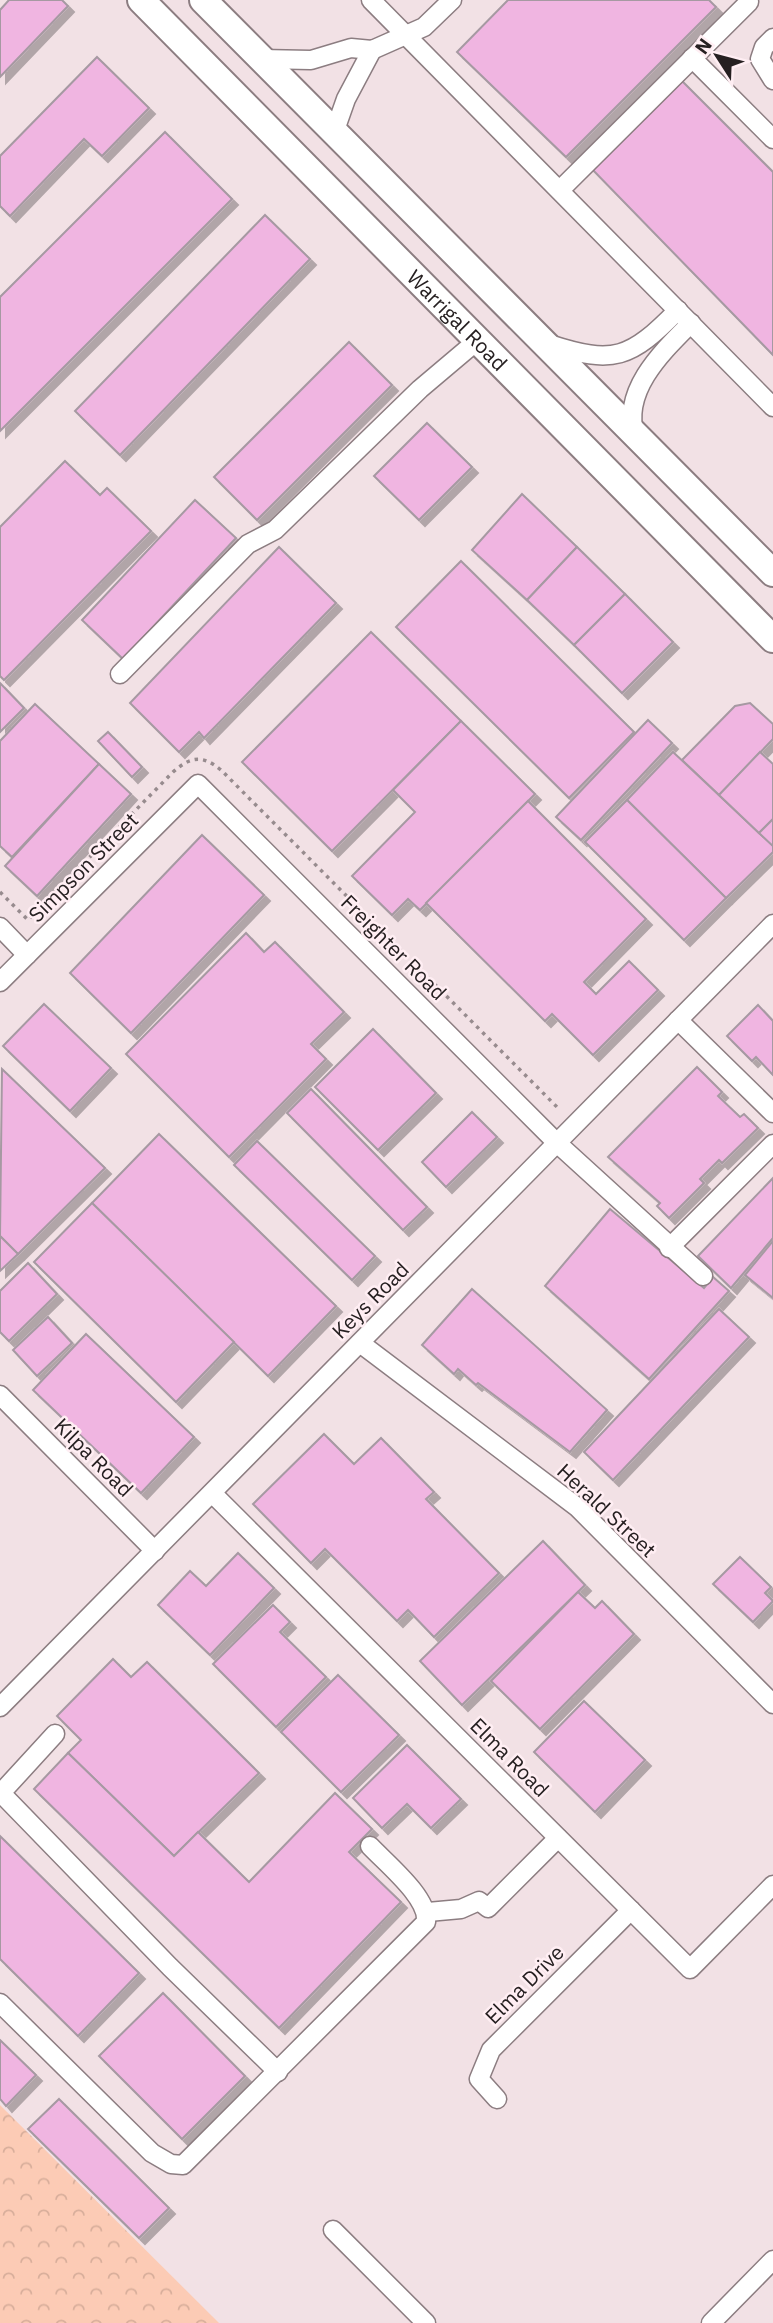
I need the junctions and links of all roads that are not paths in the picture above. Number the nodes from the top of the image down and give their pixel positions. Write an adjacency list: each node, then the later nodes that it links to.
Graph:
1 (141, 0): 16 (highway, Warrigal Road)
2 (203, 0): 10 (highway)
3 (371, 0): 6 (street)
4 (452, 0): 6 (street)
5 (749, 2): 9 (street)
6 (406, 36): 8 (street); 14 (street)
7 (773, 38): 11 (street)
8 (372, 50): 10 (street); 12 (street)
9 (692, 58): 13 (street); 14 (street)
10 (261, 59): 12 (highway)
11 (773, 80)
12 (334, 133): 15 (highway)
13 (773, 139)
14 (561, 188): 17 (street)
15 (390, 189): 16 (highway); 20 (highway)
16 (360, 220): 19 (highway, Warrigal Road)
17 (678, 310): 18 (street); 20 (street)
18 (691, 324): 21 (street); 22 (street)
19 (478, 340): 24 (highway, Warrigal Road); 25 (street)
20 (542, 341): 22 (highway)
21 (773, 407)
22 (635, 436): 23 (highway)
23 (773, 573)
24 (773, 639)
25 (120, 674)
26 (198, 784): 29 (street, Simpson Street); 33 (street, Freighter Road)
27 (773, 924): 31 (street, Keys Road)
28 (0, 927): 29 (street)
29 (27, 955): 30 (street, Simpson Street)
30 (0, 982)
31 (678, 1020): 32 (street); 33 (street, Keys Road)
32 (773, 1113)
33 (557, 1143): 35 (street, Freighter Road); 37 (street, Keys Road)
34 (773, 1144): 35 (street)
35 (669, 1248): 36 (street, Freighter Road)
36 (703, 1276)
37 (360, 1343): 39 (street, Keys Road); 41 (street, Herald Street)
38 (0, 1395): 40 (street, Kilpa Road)
39 (213, 1494): 40 (street, Keys Road); 45 (street, Elma Road)
40 (155, 1551): 42 (street, Keys Road)
41 (773, 1704)
42 (0, 1707)
43 (55, 1734): 44 (street)
44 (0, 1793): 51 (street)
45 (558, 1838): 48 (street, Elma Road); 49 (street)
46 (370, 1846): 49 (street)
47 (773, 1885): 48 (street, Elma Road)
48 (631, 1910): 52 (street, Elma Drive)
49 (428, 1912): 51 (street)
50 (0, 2003): 51 (street)
51 (278, 2072)
52 (497, 2099)
53 (333, 2230): 56 (street)
54 (773, 2260): 55 (street)
55 (715, 2321)
56 (426, 2323)

